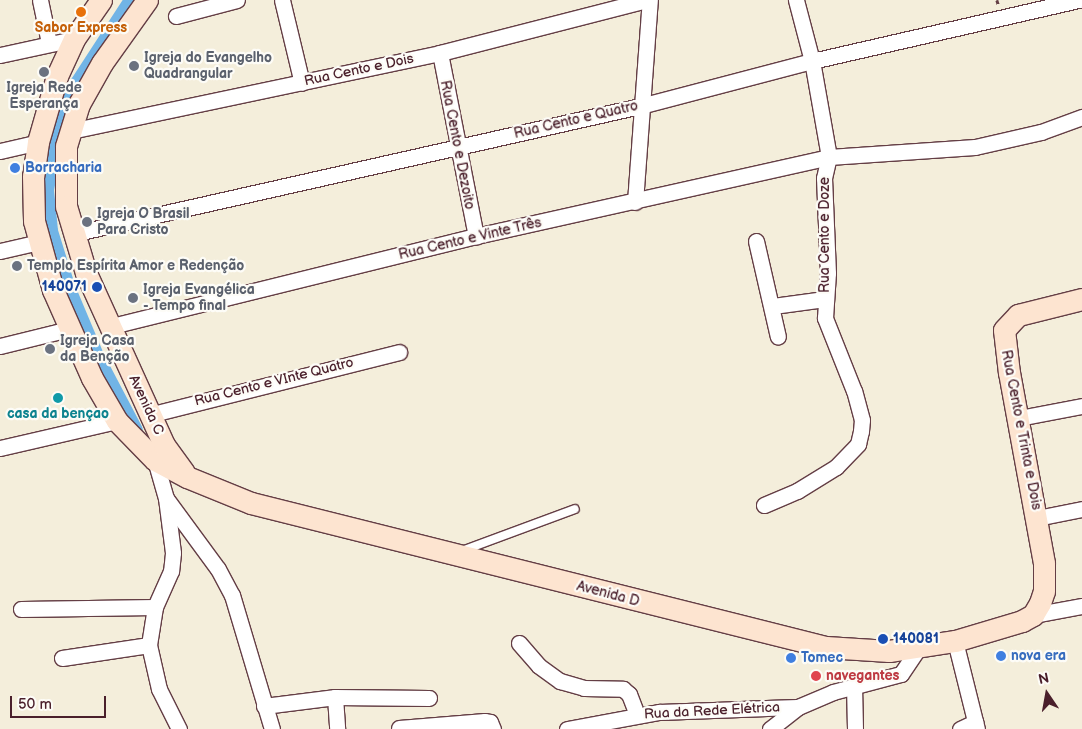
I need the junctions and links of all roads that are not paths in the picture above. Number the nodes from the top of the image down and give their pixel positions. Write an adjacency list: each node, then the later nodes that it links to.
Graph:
1 (40, 0): 11 (street)
2 (101, 0): 10 (main road, Avenida D)
3 (147, 0): 18 (main road, Avenida C)
4 (237, 0): 9 (street)
5 (282, 0): 15 (street)
6 (648, 0): 12 (street, Rua Cento e Dois); 16 (street)
7 (796, 0): 14 (street, Rua Cento e Doze)
8 (1079, 0): 14 (street, Rua Cento e Quatro)
9 (176, 16)
10 (74, 39): 11 (street); 19 (main road, Avenida D)
11 (49, 44): 13 (street)
12 (440, 52): 15 (street, Rua Cento e Dois); 20 (street, Rua Cento e Dezoito)
13 (0, 55)
14 (812, 61): 16 (street, Rua Cento e Quatro); 22 (street, Rua Cento e Doze)
15 (302, 83): 18 (street, Rua Cento e Dois)
16 (640, 106): 20 (street, Rua Cento e Quatro); 23 (street)
17 (1082, 117): 22 (street, Rua Cento e Vinte Três)
18 (70, 132): 24 (main road, Avenida C)
19 (38, 142): 21 (street); 26 (main road, Avenida D)
20 (457, 148): 24 (street, Rua Cento e Quatro); 25 (street, Rua Cento e Dezoito)
21 (0, 151)
22 (829, 157): 23 (street, Rua Cento e Vinte Três); 29 (street, Rua Cento e Doze)
23 (635, 202): 25 (street, Rua Cento e Vinte Três)
24 (72, 234): 32 (main road, Avenida C)
25 (476, 236): 32 (street, Rua Cento e Vinte Três)
26 (38, 242): 28 (street); 33 (main road, Avenida D)
27 (756, 242): 31 (street)
28 (0, 251)
29 (825, 299): 31 (street); 45 (street, Rua Cento e Doze)
30 (1082, 299): 39 (main road, Rua Cento e Trinta e Dois)
31 (773, 306): 34 (street)
32 (112, 326): 38 (main road, Avenida C)
33 (69, 329): 35 (street); 40 (main road, Avenida D)
34 (778, 337)
35 (0, 346)
36 (399, 352): 38 (street, Rua Cento e VInte Quatro)
37 (1082, 406): 39 (street)
38 (150, 415): 43 (main road, Avenida C)
39 (1019, 418): 48 (main road, Rua Cento e Trinta e Dois)
40 (117, 421): 41 (street); 42 (main road, Avenida D)
41 (0, 448)
42 (155, 460): 43 (main road, Avenida D); 44 (street)
43 (187, 478): 49 (main road, Avenida D)
44 (166, 498): 51 (street); 62 (street)
45 (764, 505)
46 (575, 509): 49 (lane)
47 (1082, 509): 48 (street)
48 (1037, 518): 53 (main road, Rua Cento e Trinta e Dois)
49 (453, 555): 57 (main road, Avenida D)
50 (1082, 606): 53 (street)
51 (155, 607): 52 (street); 56 (street)
52 (21, 609)
53 (1033, 614): 54 (main road, Avenida D)
54 (955, 641): 57 (main road, Avenida D); 65 (street)
55 (519, 643): 64 (street)
56 (149, 645): 58 (street); 67 (street)
57 (920, 646): 59 (street)
58 (62, 658)
59 (854, 685): 63 (street); 73 (street)
60 (334, 697): 61 (street); 62 (street); 69 (street)
61 (429, 698)
62 (264, 706): 68 (street)
63 (798, 707): 64 (street, Rua da Rede Elétrica); 72 (street)
64 (636, 715): 71 (street, Rua da Rede Elétrica)
65 (976, 725): 74 (street)
66 (399, 728): 70 (street)
67 (178, 729)
68 (272, 729)
69 (337, 729)
70 (493, 729)
71 (567, 729)
72 (770, 729)
73 (856, 729)
74 (960, 729)

